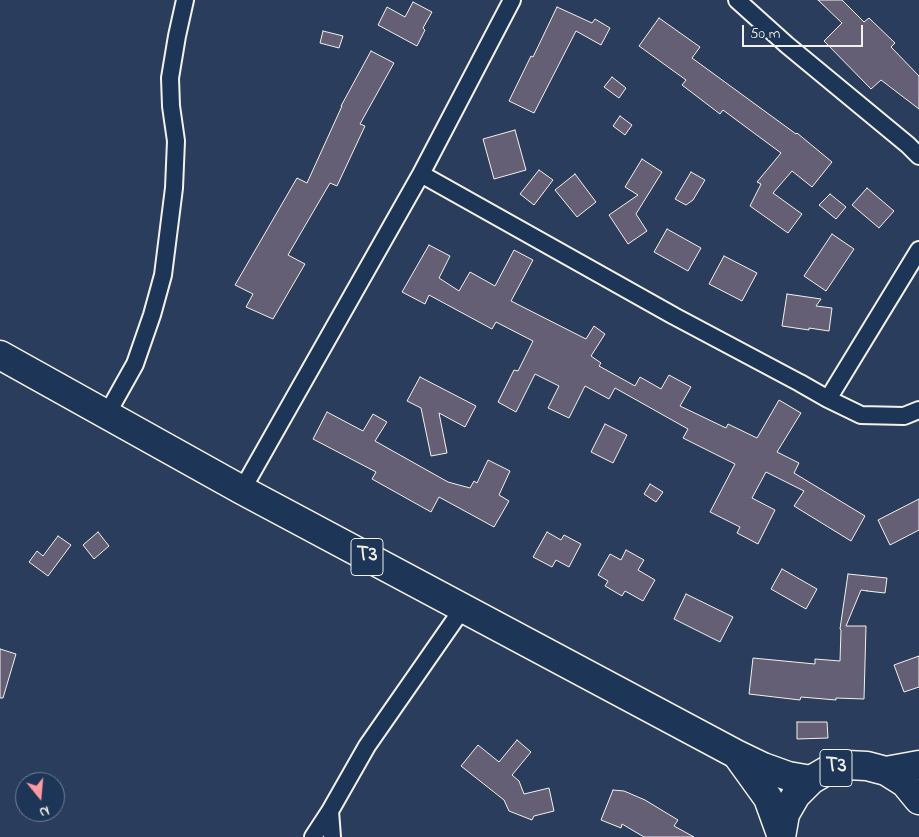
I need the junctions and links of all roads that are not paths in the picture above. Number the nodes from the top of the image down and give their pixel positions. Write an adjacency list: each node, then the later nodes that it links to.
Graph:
1 (185, 0): 10 (street)
2 (512, 0): 5 (street)
3 (738, 0): 4 (street)
4 (919, 156)
5 (421, 174): 8 (street); 11 (street)
6 (919, 250): 8 (street)
7 (0, 355): 10 (highway, T3)
8 (828, 399): 9 (street)
9 (919, 410)
10 (107, 414): 11 (highway, T3)
11 (242, 490): 12 (highway, T3)
12 (463, 608): 13 (highway, T3); 18 (street)
13 (736, 754): 16 (highway, T3); 19 (highway, T3)
14 (919, 765): 15 (highway, T3)
15 (886, 771): 16 (highway, T3); 17 (highway, T3)
16 (811, 780): 19 (highway, T3)
17 (919, 800)
18 (330, 811): 20 (street); 21 (street)
19 (781, 836)
20 (313, 837)
21 (332, 837)

